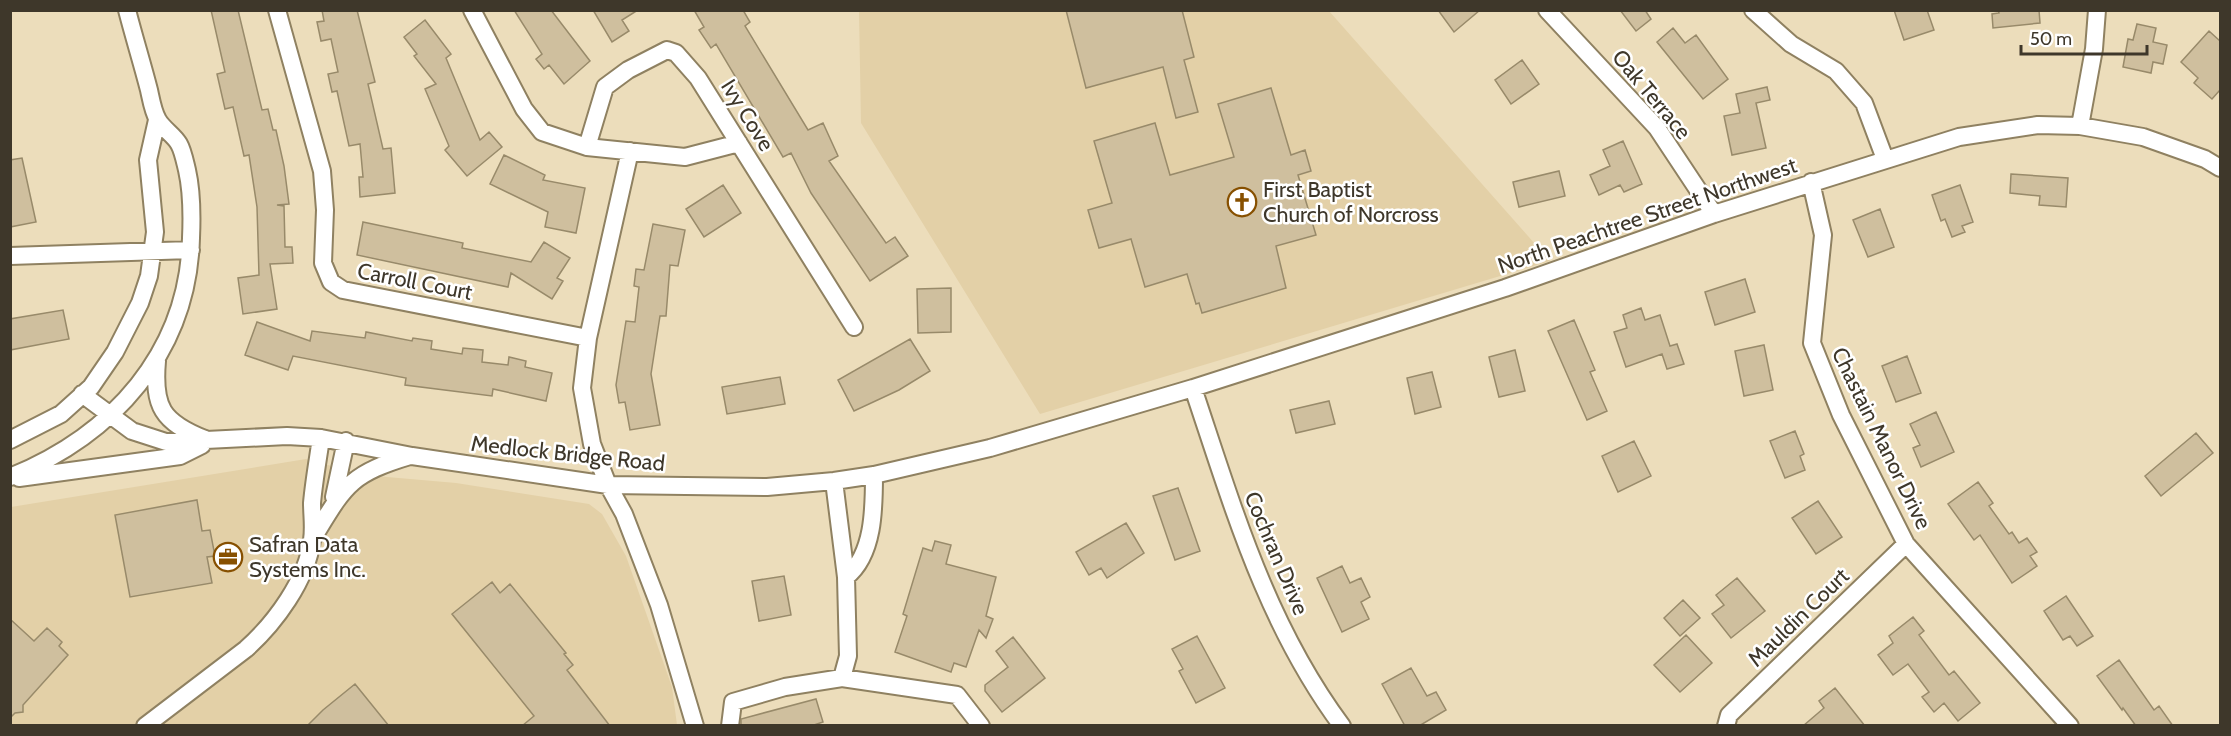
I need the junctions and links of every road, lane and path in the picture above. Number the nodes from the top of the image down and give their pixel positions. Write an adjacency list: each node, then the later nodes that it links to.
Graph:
1 (127, 10): 7 (street)
2 (277, 10): 20 (street, Carroll Court)
3 (472, 10): 10 (street)
4 (1547, 10): 15 (street, Oak Terrace)
5 (1753, 10): 12 (street)
6 (2097, 10): 8 (street)
7 (157, 120): 16 (street); 17 (street)
8 (2080, 126): 12 (street, North Peachtree Street Northwest); 13 (street, North Peachtree Street Northwest)
9 (739, 143): 10 (street, Ivy Cove); 11 (street); 19 (street, Ivy Cove)
10 (587, 147): 11 (street)
11 (630, 151): 20 (street)
12 (1885, 159): 14 (street, North Peachtree Street Northwest)
13 (2220, 168)
14 (1811, 182): 15 (street, North Peachtree Street Northwest); 37 (street, Chastain Manor Drive)
15 (1714, 214): 22 (street, North Peachtree Street Northwest)
16 (152, 250): 17 (street); 18 (street); 23 (street)
17 (191, 250): 21 (street)
18 (10, 256)
19 (854, 327)
20 (588, 338): 34 (street)
21 (157, 361): 24 (street); 28 (street)
22 (1193, 388): 25 (street, North Peachtree Street Northwest); 44 (street, Cochran Drive)
23 (82, 394): 24 (street, Medlock Bridge Road); 27 (street)
24 (110, 417): 28 (street, Medlock Bridge Road); 32 (street)
25 (1092, 418): 31 (street, Medlock Bridge Road)
26 (321, 438): 28 (street, Medlock Bridge Road); 29 (street, Medlock Bridge Road); 36 (street)
27 (10, 440)
28 (211, 441): 32 (street)
29 (346, 441): 30 (street, Medlock Bridge Road); 35 (street)
30 (412, 456): 34 (street, Medlock Bridge Road); 35 (street)
31 (874, 475): 33 (street, Medlock Bridge Road); 38 (street)
32 (10, 478)
33 (834, 481): 34 (street, Medlock Bridge Road); 38 (street)
34 (608, 485): 41 (street)
35 (332, 507): 36 (street)
36 (312, 539): 40 (street)
37 (1906, 544): 45 (street, Mauldin Court); 46 (street, Chastain Manor Drive)
38 (846, 577): 39 (street)
39 (842, 678): 42 (street); 43 (street)
40 (145, 726)
41 (695, 726)
42 (730, 726)
43 (981, 726)
44 (1342, 726)
45 (1726, 726)
46 (2070, 726)

